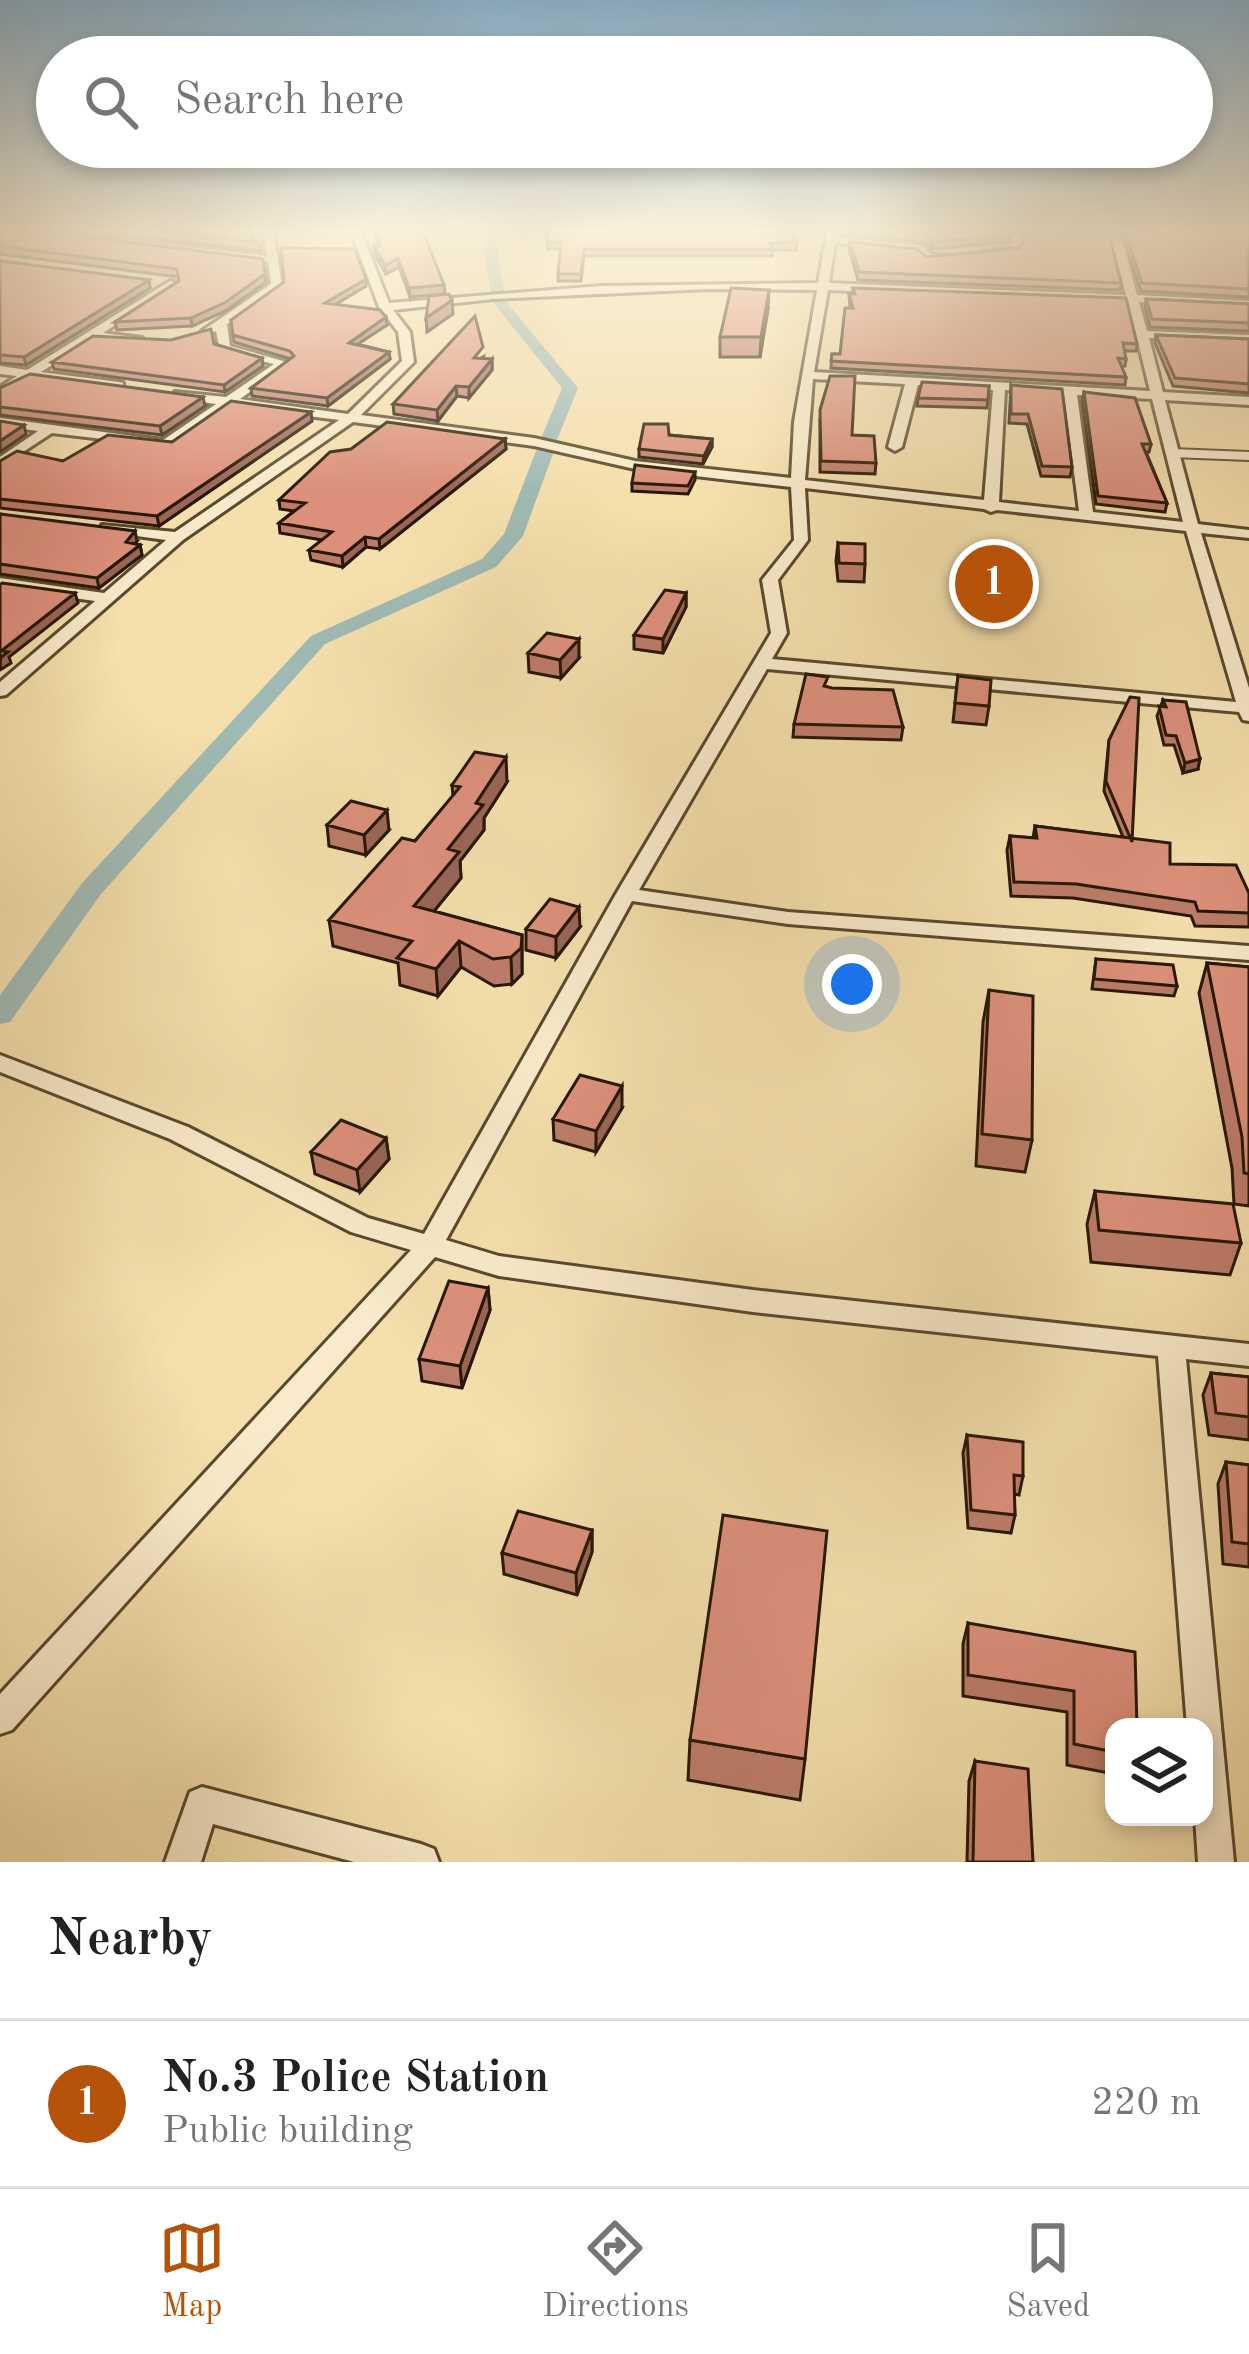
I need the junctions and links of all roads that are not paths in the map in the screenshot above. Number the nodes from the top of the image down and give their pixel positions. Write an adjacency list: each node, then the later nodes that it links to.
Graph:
1 (119, 318): 8 (street)
2 (230, 318): 6 (street)
3 (393, 318): 24 (street)
4 (818, 318): 14 (street)
5 (1139, 318): 7 (street)
6 (221, 324): 9 (street); 22 (street)
7 (1143, 334): 10 (street); 21 (street)
8 (92, 335): 11 (street); 13 (street)
9 (195, 338)
10 (1249, 339)
11 (148, 342)
12 (0, 370): 13 (street)
13 (31, 374): 17 (street); 18 (street)
14 (808, 375): 15 (street); 31 (street)
15 (912, 383): 16 (street); 27 (street)
16 (999, 388): 20 (street); 32 (street)
17 (140, 389)
18 (0, 392)
19 (162, 392): 22 (street)
20 (1070, 392): 21 (street); 33 (street)
21 (1157, 396): 23 (street); 28 (street)
22 (227, 401): 24 (street); 26 (street)
23 (1249, 401)
24 (353, 416): 31 (street); 37 (street)
25 (0, 422): 26 (street)
26 (47, 431): 30 (street)
27 (895, 447)
28 (1172, 453): 29 (lane); 35 (street)
29 (1249, 456)
30 (0, 463)
31 (794, 483): 32 (street); 40 (street)
32 (991, 508): 33 (street)
33 (1087, 518): 35 (street)
34 (89, 526): 37 (street)
35 (1192, 528): 36 (street); 42 (street)
36 (1249, 534)
37 (178, 537): 39 (street)
38 (0, 583): 39 (street)
39 (110, 598): 41 (street)
40 (760, 663): 42 (street); 43 (street)
41 (0, 692)
42 (1248, 710)
43 (626, 894): 44 (street); 46 (street)
44 (1249, 953)
45 (0, 1063): 46 (street)
46 (430, 1246): 47 (street); 49 (street)
47 (1171, 1346): 48 (street); 52 (street)
48 (1249, 1355)
49 (0, 1718)
50 (183, 1862): 51 (street)
51 (421, 1862)
52 (1216, 1862)

